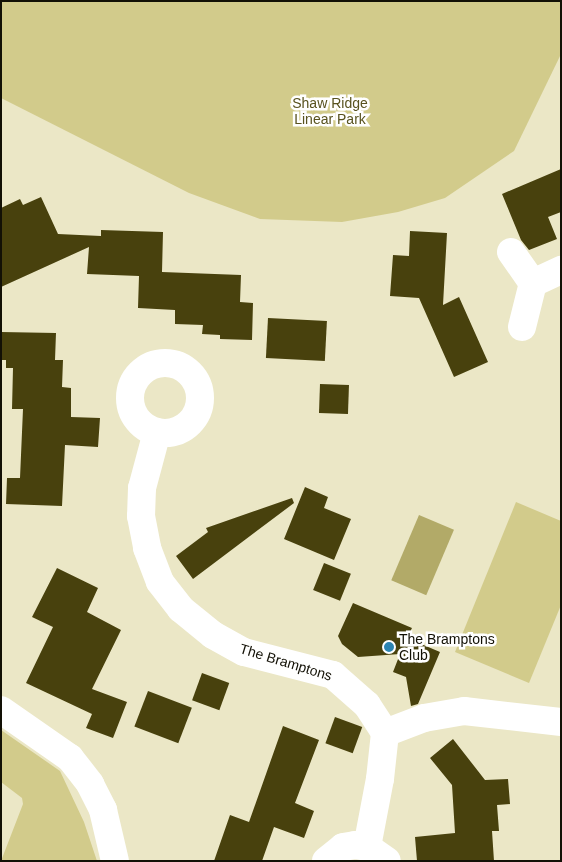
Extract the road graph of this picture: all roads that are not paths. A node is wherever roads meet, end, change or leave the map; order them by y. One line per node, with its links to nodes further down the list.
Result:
1 (511, 252): 3 (street)
2 (561, 270): 3 (street)
3 (533, 283): 4 (street)
4 (522, 326)
5 (157, 432): 8 (street, The Bramptons)
6 (1, 710): 10 (street)
7 (561, 722): 8 (street)
8 (385, 733): 9 (street)
9 (377, 854): 11 (street)
10 (115, 861)
11 (326, 861)

